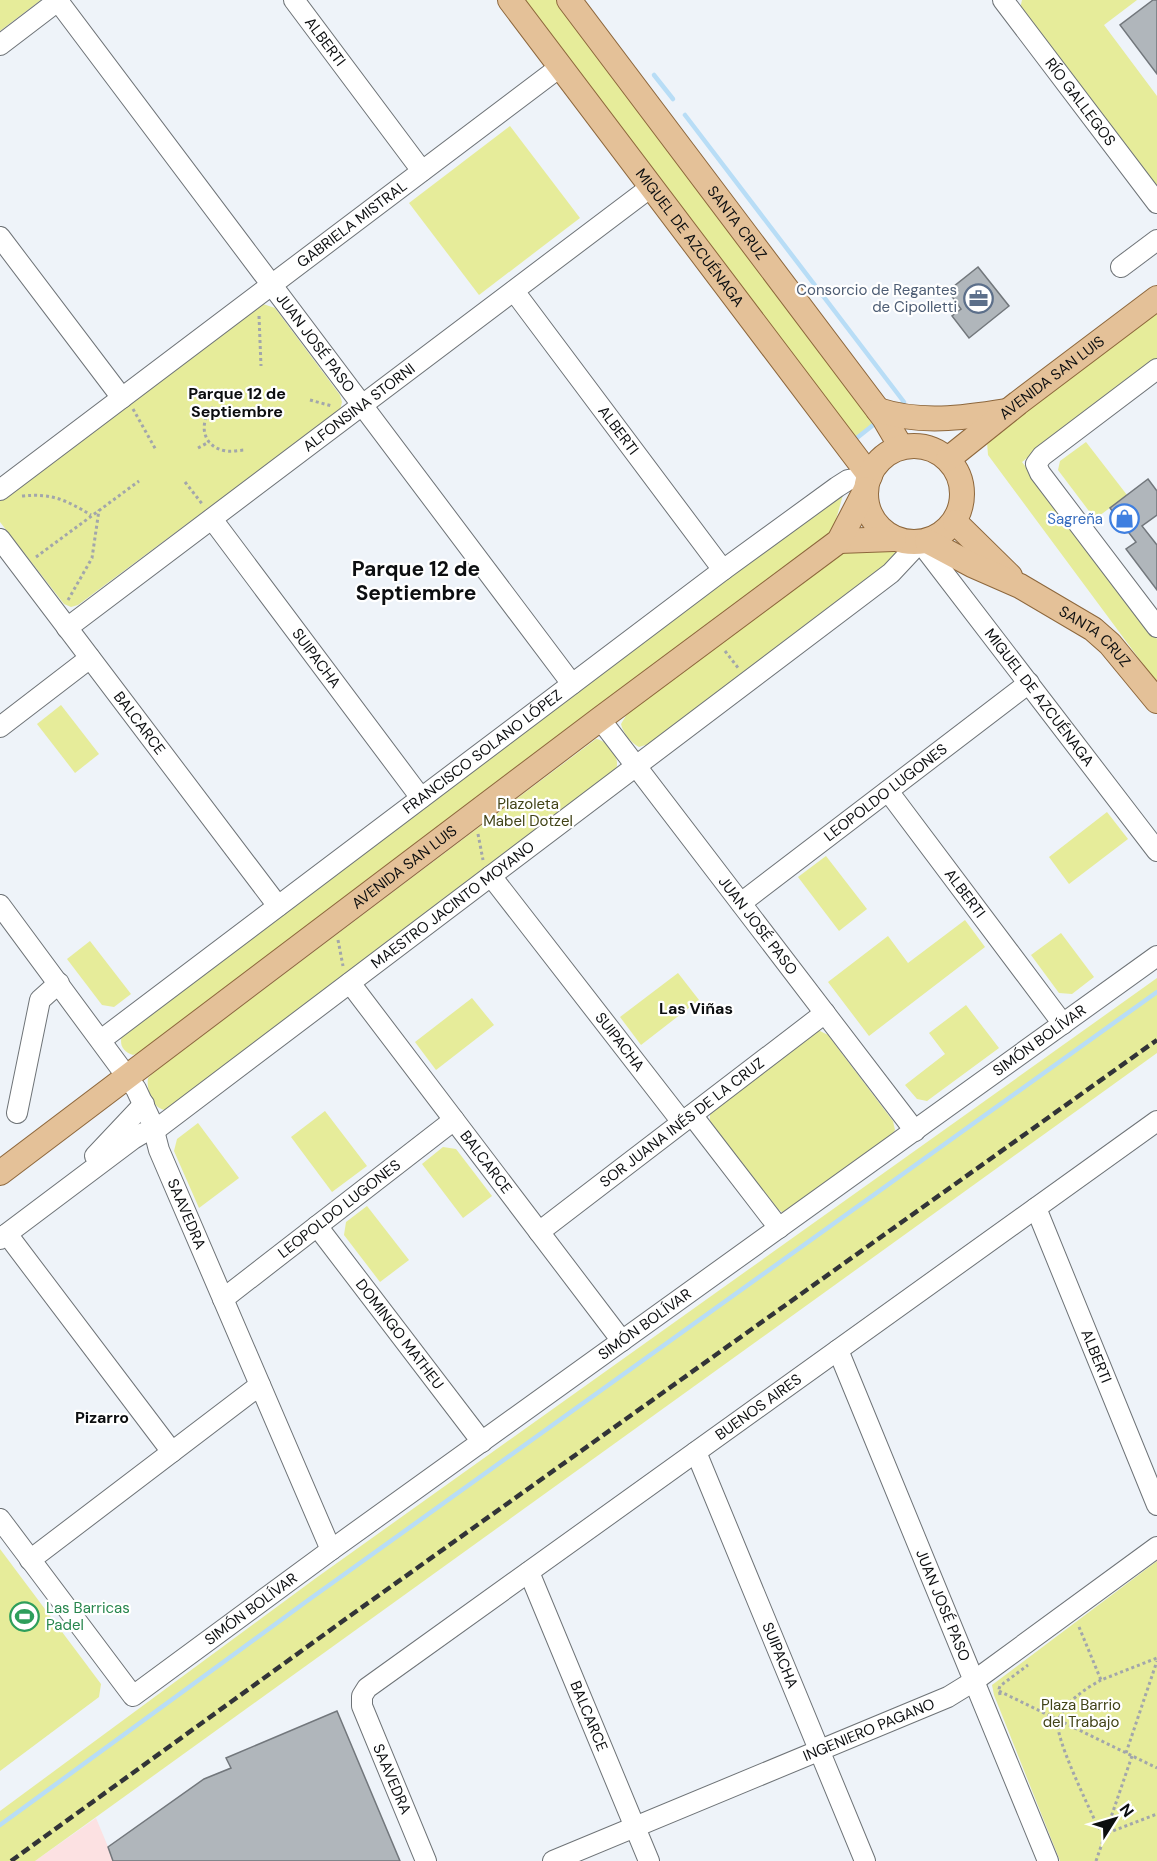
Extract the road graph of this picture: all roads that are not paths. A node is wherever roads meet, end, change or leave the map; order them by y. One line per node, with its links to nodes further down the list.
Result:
1 (58, 0): 6 (street); 14 (street, JUAN JOSÉ PASO)
2 (294, 0): 8 (street, ALBERTI)
3 (510, 0): 7 (main road, MIGUEL DE AZCUÉNAGA)
4 (569, 0): 20 (main road, SANTA CRUZ)
5 (1003, 0): 10 (street, RÍO GALLEGOS)
6 (0, 45)
7 (560, 67): 8 (street, GABRIELA MISTRAL); 9 (main road, MIGUEL DE AZCUÉNAGA)
8 (423, 171): 14 (street, GABRIELA MISTRAL)
9 (651, 187): 15 (street, ALFONSINA STORNI); 24 (main road, MIGUEL DE AZCUÉNAGA)
10 (1157, 203)
11 (0, 237): 18 (street)
12 (1157, 240): 13 (street)
13 (1121, 267)
14 (272, 285): 18 (street, GABRIELA MISTRAL); 19 (street, JUAN JOSÉ PASO)
15 (514, 291): 19 (street, ALFONSINA STORNI); 32 (street, ALBERTI)
16 (1157, 297): 21 (main road, AVENIDA SAN LUIS)
17 (1157, 369): 34 (street)
18 (127, 403): 25 (street, GABRIELA MISTRAL)
19 (363, 405): 26 (street, ALFONSINA STORNI); 38 (street, JUAN JOSÉ PASO)
20 (878, 410): 21 (main road); 22 (main road, SANTA CRUZ)
21 (1009, 411): 23 (main road, AVENIDA SAN LUIS)
22 (901, 447): 23 (main road); 24 (main road, AVENIDA SAN LUIS)
23 (948, 459): 27 (main road)
24 (868, 483): 29 (main road); 30 (main road, AVENIDA SAN LUIS); 32 (street, FRANCISCO SOLANO LÓPEZ)
25 (0, 490)
26 (208, 512): 35 (street, ALFONSINA STORNI); 44 (street, SUIPACHA)
27 (955, 522): 31 (main road); 33 (main road, SANTA CRUZ)
28 (0, 539): 35 (street, BALCARCE)
29 (894, 539): 30 (main road); 31 (main road)
30 (839, 541): 40 (main road, AVENIDA SAN LUIS)
31 (924, 542): 33 (main road, SANTA CRUZ); 37 (street, MIGUEL DE AZCUÉNAGA); 42 (street, MAESTRO JACINTO MOYANO)
32 (723, 570): 38 (street, FRANCISCO SOLANO LÓPEZ)
33 (1020, 586): 39 (main road, SANTA CRUZ)
34 (1157, 627)
35 (67, 628): 36 (street, BALCARCE)
36 (90, 658): 41 (street); 49 (street, BALCARCE)
37 (1029, 683): 43 (street, LEOPOLDO LUGONES); 45 (street, MIGUEL DE AZCUÉNAGA)
38 (572, 684): 44 (street, FRANCISCO SOLANO LÓPEZ)
39 (1157, 701)
40 (600, 719): 42 (street, JUAN JOSÉ PASO); 56 (main road, AVENIDA SAN LUIS)
41 (0, 727)
42 (636, 766): 46 (street, MAESTRO JACINTO MOYANO); 47 (street, JUAN JOSÉ PASO)
43 (888, 791): 47 (street, LEOPOLDO LUGONES); 54 (street, ALBERTI)
44 (421, 798): 49 (street, FRANCISCO SOLANO LÓPEZ)
45 (1157, 851)
46 (491, 876): 51 (street, MAESTRO JACINTO MOYANO); 59 (street, SUIPACHA)
47 (741, 903): 53 (street, JUAN JOSÉ PASO)
48 (0, 905): 52 (street, SAAVEDRA)
49 (278, 906): 55 (street, FRANCISCO SOLANO LÓPEZ)
50 (1157, 956): 54 (street, SIMÓN BOLÍVAR)
51 (347, 979): 60 (street, BALCARCE); 62 (street, MAESTRO JACINTO MOYANO)
52 (59, 983): 55 (street, SAAVEDRA); 58 (street)
53 (825, 1013): 59 (street, SOR JUANA INÉS DE LA CRUZ); 63 (street, JUAN JOSÉ PASO)
54 (1063, 1024): 63 (street, SIMÓN BOLÍVAR)
55 (101, 1040): 56 (street, SAAVEDRA)
56 (128, 1076): 57 (street, SAAVEDRA); 64 (main road, AVENIDA SAN LUIS)
57 (144, 1104): 62 (street, SAAVEDRA); 65 (street)
58 (17, 1113)
59 (687, 1118): 68 (street, SUIPACHA); 69 (street, SOR JUANA INÉS DE LA CRUZ)
60 (454, 1120): 67 (street, LEOPOLDO LUGONES); 69 (street, BALCARCE)
61 (1157, 1121): 66 (street, BUENOS AIRES)
62 (154, 1131): 65 (street); 71 (street, SAAVEDRA)
63 (915, 1131): 68 (street, SIMÓN BOLÍVAR)
64 (0, 1173)
65 (48, 1202): 70 (street)
66 (1036, 1208): 73 (street, BUENOS AIRES); 78 (street, ALBERTI)
67 (317, 1226): 71 (street, LEOPOLDO LUGONES); 75 (street, DOMINGO MATHEU)
68 (779, 1228): 72 (street, SIMÓN BOLÍVAR)
69 (539, 1232): 72 (street, BALCARCE)
70 (4, 1236): 76 (street)
71 (223, 1299): 74 (street, SAAVEDRA)
72 (622, 1341): 75 (street, SIMÓN BOLÍVAR)
73 (838, 1350): 77 (street, BUENOS AIRES); 84 (street, JUAN JOSÉ PASO)
74 (260, 1385): 76 (street); 81 (street, SAAVEDRA)
75 (482, 1442): 81 (street, SIMÓN BOLÍVAR)
76 (172, 1452): 82 (street)
77 (696, 1452): 83 (street, BUENOS AIRES); 86 (street, SUIPACHA)
78 (1157, 1505)
79 (0, 1519): 82 (street)
80 (1157, 1547): 84 (street, INGENIERO PAGANO)
81 (331, 1550): 82 (street, SIMÓN BOLÍVAR)
82 (30, 1560)
83 (529, 1572): 85 (street, BUENOS AIRES); 87 (street, BALCARCE)
84 (974, 1682): 86 (street, INGENIERO PAGANO); 92 (street, JUAN JOSÉ PASO)
85 (362, 1696): 88 (street, SAAVEDRA)
86 (819, 1750): 87 (street, INGENIERO PAGANO); 91 (street, SUIPACHA)
87 (635, 1827): 89 (street, INGENIERO PAGANO); 90 (street, BALCARCE)
88 (426, 1861)
89 (553, 1861)
90 (649, 1861)
91 (865, 1861)
92 (1048, 1861)

